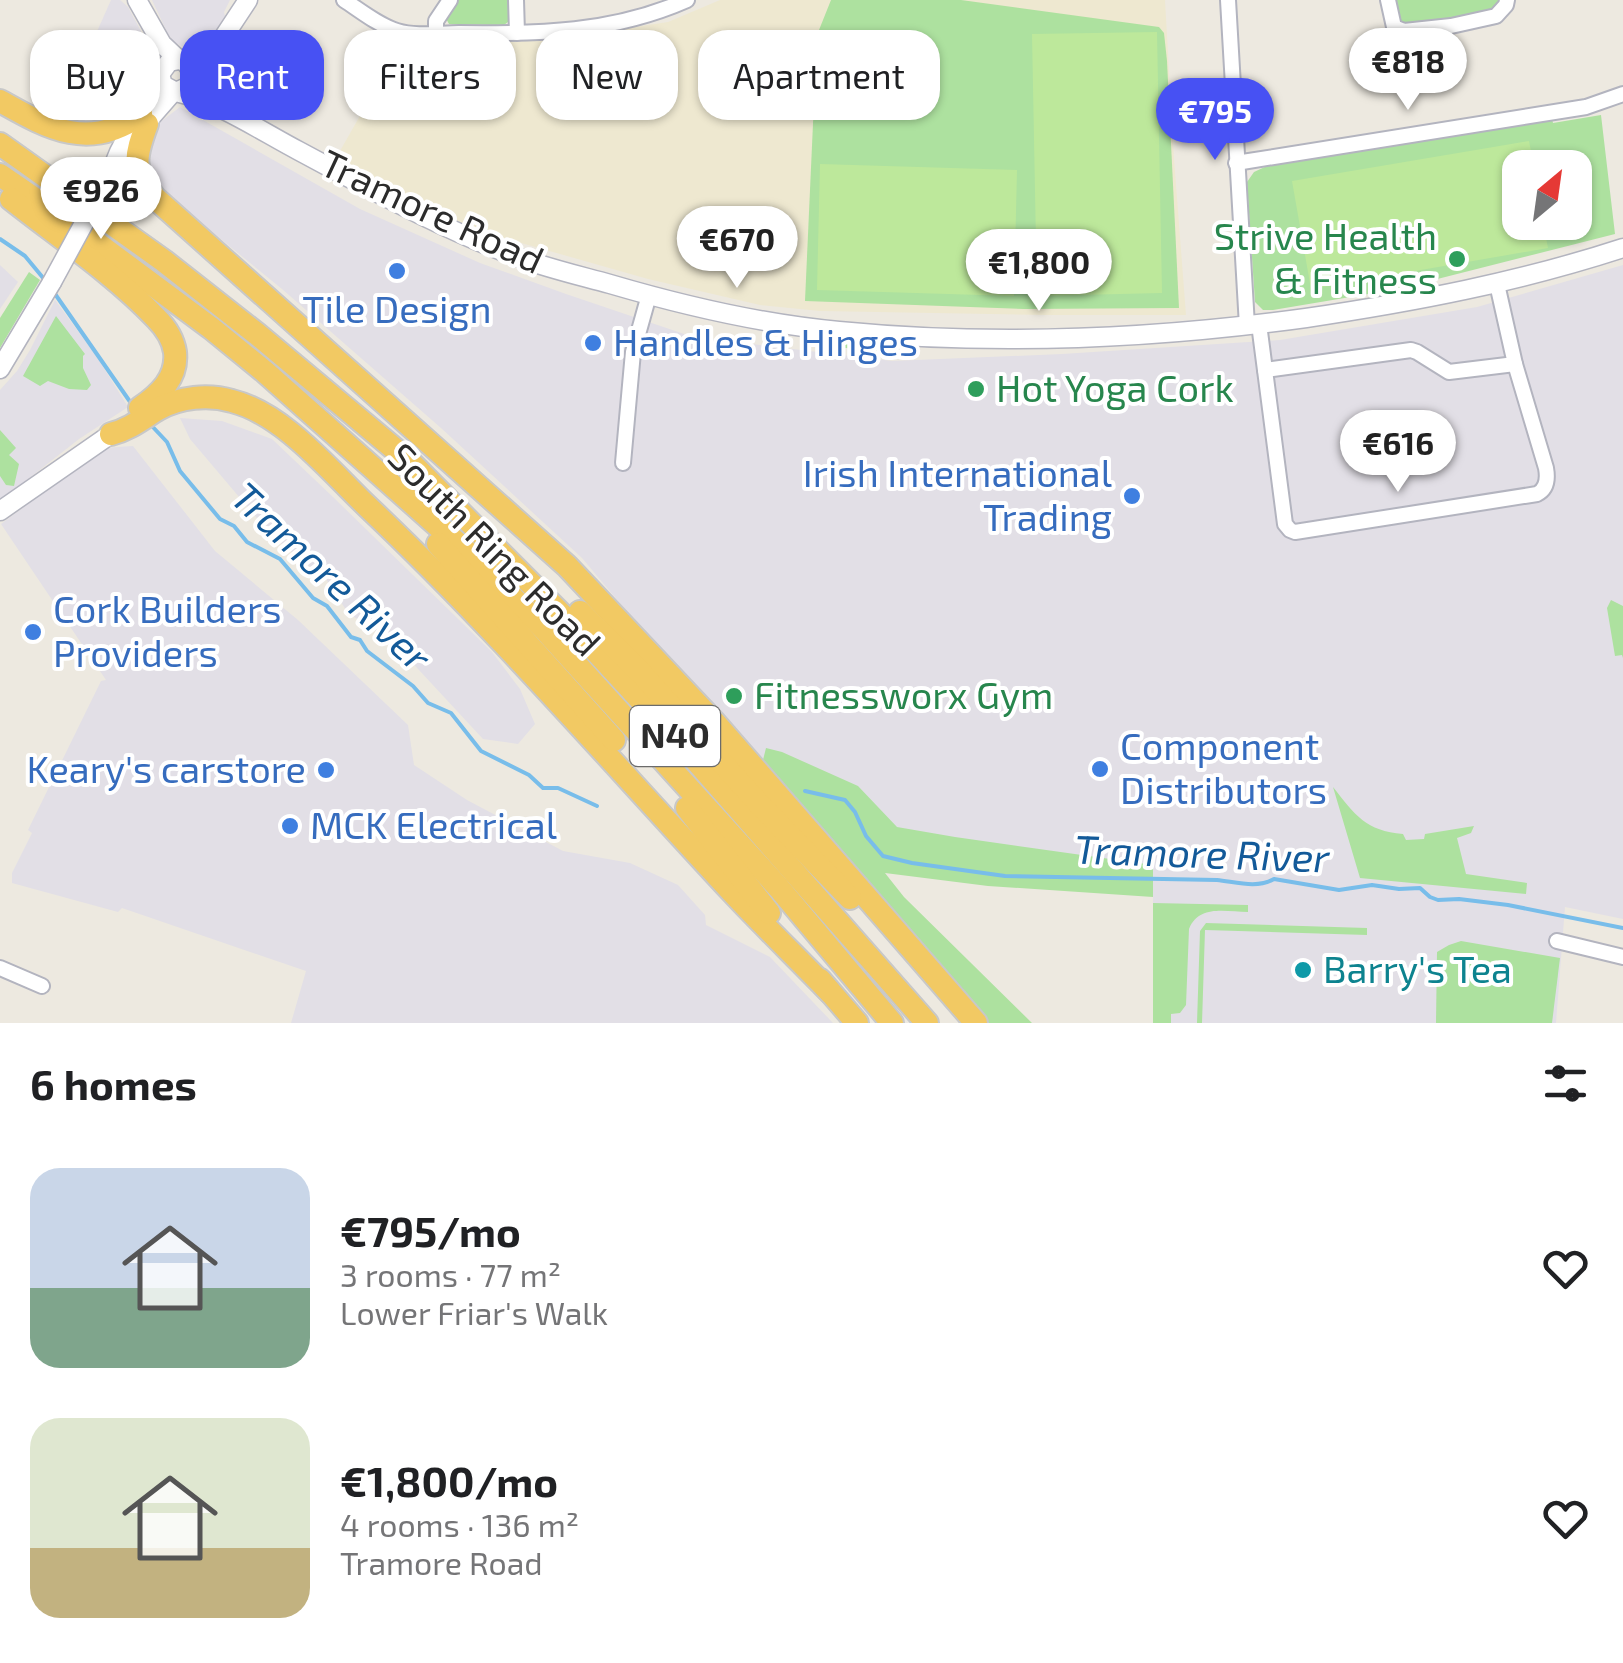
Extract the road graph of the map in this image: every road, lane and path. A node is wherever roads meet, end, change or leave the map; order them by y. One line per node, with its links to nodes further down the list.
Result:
1 (137, 0): 11 (street, Tramore Road)
2 (248, 0): 13 (street)
3 (344, 0): 14 (street)
4 (450, 0): 15 (street)
5 (516, 0): 16 (street)
6 (628, 0): 12 (street)
7 (687, 0): 12 (street)
8 (1228, 0): 33 (street)
9 (1388, 0): 10 (street)
10 (1507, 0)
11 (147, 20): 17 (street, Tramore Road); 19 (street, Tramore Road)
12 (628, 20): 16 (street)
13 (229, 30)
14 (396, 30)
15 (436, 30)
16 (517, 32)
17 (180, 62)
18 (180, 66): 19 (street)
19 (161, 72): 21 (street)
20 (180, 90): 21 (street)
21 (174, 92): 24 (street); 31 (street, Tramore Road)
22 (1623, 94): 33 (street)
23 (0, 101): 25 (highway)
24 (160, 105)
25 (30, 117)
26 (35, 120): 27 (highway)
27 (141, 120)
28 (144, 120): 41 (street, bridge)
29 (144, 120): 59 (highway)
30 (246, 120): 31 (street, Tramore Road)
31 (252, 125): 38 (street, Tramore Road)
32 (0, 144): 45 (highway, South Ring Road / N40)
33 (1236, 163): 39 (street)
34 (0, 175): 43 (highway, South Ring Road / N40)
35 (0, 191): 44 (highway)
36 (1623, 248): 37 (street, Tramore Road)
37 (1497, 284): 39 (street, Tramore Road); 40 (street)
38 (648, 296): 39 (street, Tramore Road); 46 (street)
39 (1253, 325): 42 (street)
40 (1515, 364): 42 (street); 42 (street)
41 (0, 369)
42 (1266, 370)
43 (265, 372): 47 (highway, South Ring Road / N40); 52 (highway)
44 (111, 434): 48 (street); 54 (highway)
45 (409, 460): 57 (highway, South Ring Road / N40); 58 (highway)
46 (624, 464)
47 (380, 474): 52 (highway); 56 (highway, South Ring Road / N40)
48 (0, 511)
49 (1558, 941): 50 (street)
50 (1623, 958)
51 (0, 968): 53 (street)
52 (812, 971): 54 (highway)
53 (42, 986)
54 (830, 992): 55 (highway)
55 (857, 1023)
56 (892, 1023)
57 (927, 1023)
58 (962, 1023)
59 (976, 1023)

